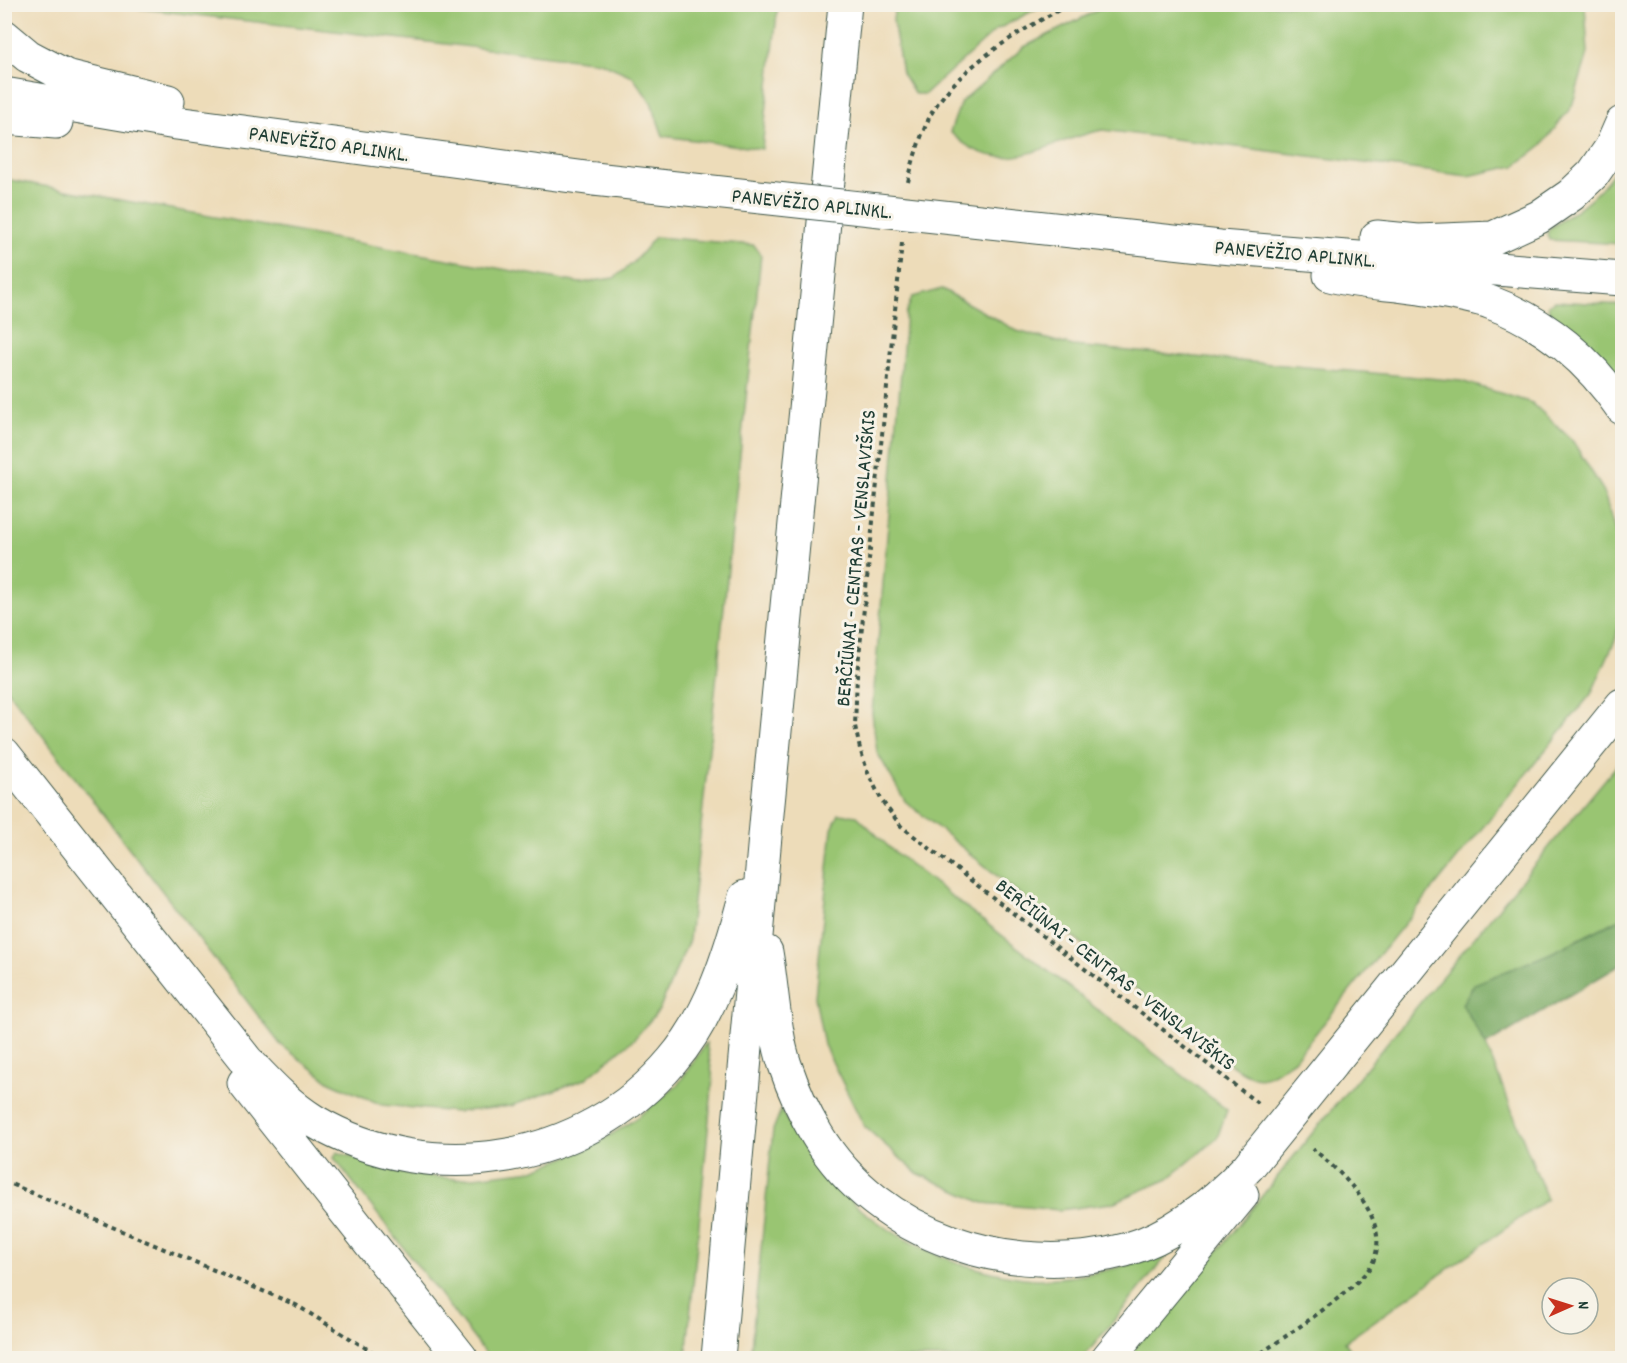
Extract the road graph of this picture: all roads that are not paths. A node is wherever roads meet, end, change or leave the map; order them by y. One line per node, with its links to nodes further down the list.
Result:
1 (845, 4): 15 (highway)
2 (4, 36): 7 (highway)
3 (4, 94): 5 (highway, PANEVĖŽIO APLINKL.)
4 (4, 118): 5 (highway)
5 (176, 123): 7 (highway, PANEVĖŽIO APLINKL.)
6 (1623, 123): 8 (highway)
7 (347, 146): 8 (highway, PANEVĖŽIO APLINKL., bridge)
8 (1220, 247): 9 (highway, PANEVĖŽIO APLINKL.); 10 (highway)
9 (1623, 279)
10 (1623, 408)
11 (1623, 705): 16 (highway)
12 (1623, 731): 19 (highway)
13 (4, 753): 15 (highway)
14 (4, 781): 17 (highway)
15 (767, 814): 16 (highway)
16 (759, 903): 18 (highway)
17 (460, 1359)
18 (718, 1359)
19 (1108, 1359)

